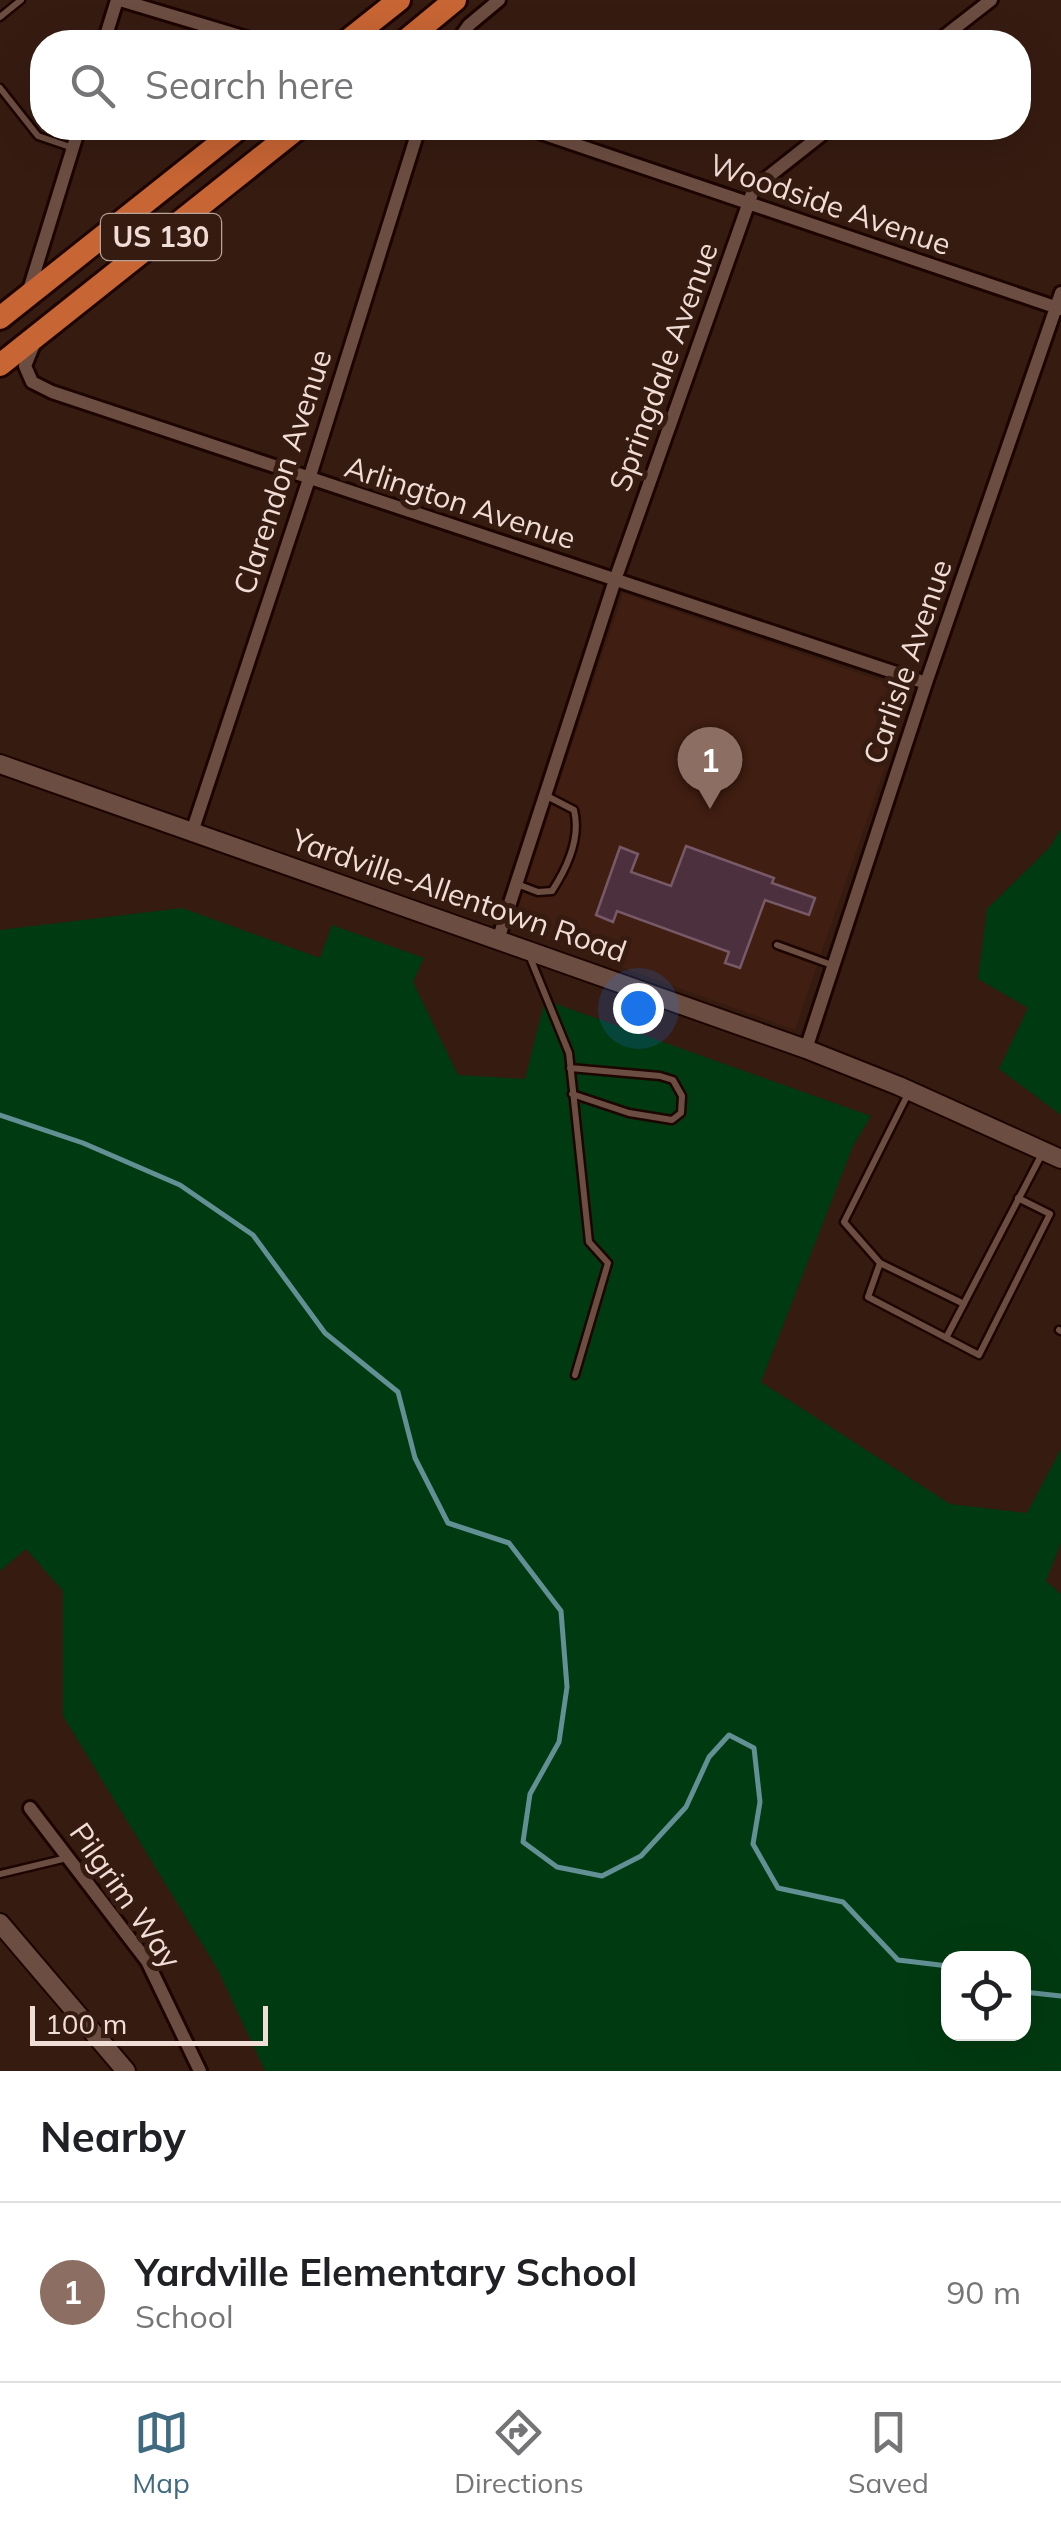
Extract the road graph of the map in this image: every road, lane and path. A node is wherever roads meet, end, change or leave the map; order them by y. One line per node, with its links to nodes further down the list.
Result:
1 (22, 0): 7 (lane)
2 (118, 0): 8 (street); 9 (street)
3 (399, 0): 10 (highway)
4 (455, 0): 11 (highway)
5 (499, 0): 12 (street)
6 (991, 0): 13 (street)
7 (0, 17)
8 (108, 30)
9 (219, 30)
10 (361, 30)
11 (422, 30)
12 (465, 30)
13 (952, 30)
14 (0, 88): 15 (lane)
15 (30, 126)
16 (50, 140): 23 (lane)
17 (75, 140): 23 (street)
18 (224, 140): 25 (highway, US 130)
19 (283, 140): 28 (highway, US 130)
20 (415, 140): 30 (street, Clarendon Avenue)
21 (561, 140): 24 (street, Woodside Avenue)
22 (815, 140): 24 (street, Springdale Avenue)
23 (73, 148): 25 (street)
24 (748, 205): 26 (street, Woodside Avenue); 31 (street, Springdale Avenue)
25 (26, 297): 27 (highway, US 130)
26 (1059, 303): 32 (street, Carlisle Avenue)
27 (0, 318)
28 (40, 333): 29 (highway, US 130); 30 (street, Arlington Avenue)
29 (0, 365)
30 (309, 479): 31 (street, Arlington Avenue); 35 (street, Clarendon Avenue)
31 (615, 580): 32 (street, Arlington Avenue); 34 (street, Springdale Avenue)
32 (926, 683): 40 (street, Carlisle Avenue)
33 (0, 764): 35 (main road, Yardville-Allentown Road)
34 (545, 794): 36 (street, Springdale Avenue); 36 (lane)
35 (192, 832): 37 (main road, Yardville-Allentown Road)
36 (516, 884): 37 (street, Springdale Avenue)
37 (498, 940): 39 (main road, Yardville-Allentown Road)
38 (777, 945): 40 (lane)
39 (526, 949): 41 (main road, Yardville-Allentown Road); 42 (lane)
40 (833, 965): 41 (street, Carlisle Avenue)
41 (806, 1049): 43 (main road, Yardville-Allentown Road)
42 (570, 1068): 44 (lane); 44 (lane)
43 (910, 1091): 45 (main road, Yardville-Allentown Road); 48 (lane)
44 (572, 1094): 51 (lane)
45 (1043, 1151): 46 (main road, Yardville-Allentown Road); 47 (lane)
46 (1061, 1160)
47 (1018, 1198): 49 (lane); 50 (lane)
48 (880, 1263): 49 (lane); 50 (lane)
49 (964, 1304): 50 (lane)
50 (946, 1338)
51 (575, 1376)
52 (30, 1808): 53 (street, Pilgrim Way)
53 (68, 1858): 54 (lane); 57 (street, Pilgrim Way)
54 (0, 1874)
55 (0, 1924): 56 (main road)
56 (126, 2071)
57 (200, 2071)

